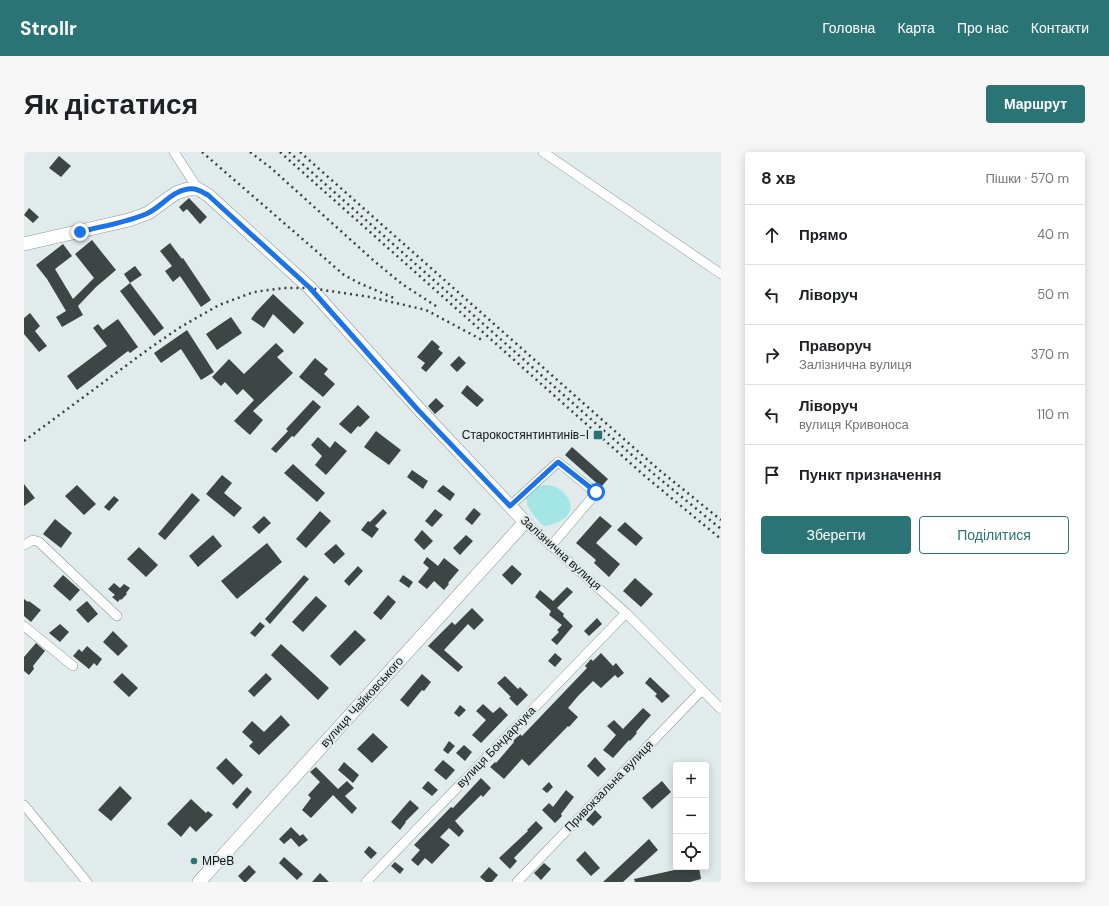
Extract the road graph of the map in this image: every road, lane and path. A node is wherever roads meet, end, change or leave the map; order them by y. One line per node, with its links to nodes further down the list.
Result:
1 (174, 152): 3 (street, Залізнична вулиця)
2 (543, 152): 5 (street)
3 (198, 189): 4 (street); 6 (street, Залізнична вулиця)
4 (24, 244)
5 (721, 274)
6 (510, 506): 7 (street, Залізнична вулиця); 9 (street)
7 (524, 522): 9 (street, Залізнична вулиця); 18 (street, вулиця Чайковського)
8 (24, 545): 11 (street)
9 (552, 546): 10 (street, Залізнична вулиця)
10 (626, 613): 14 (street, Залізнична вулиця); 19 (street, вулиця Бондарчука)
11 (117, 616)
12 (24, 626): 13 (street)
13 (73, 666)
14 (702, 690): 15 (street, Залізнична вулиця); 20 (street, Привокзальна вулиця)
15 (721, 709)
16 (24, 805): 17 (street)
17 (87, 882)
18 (199, 882)
19 (366, 882)
20 (517, 882)

